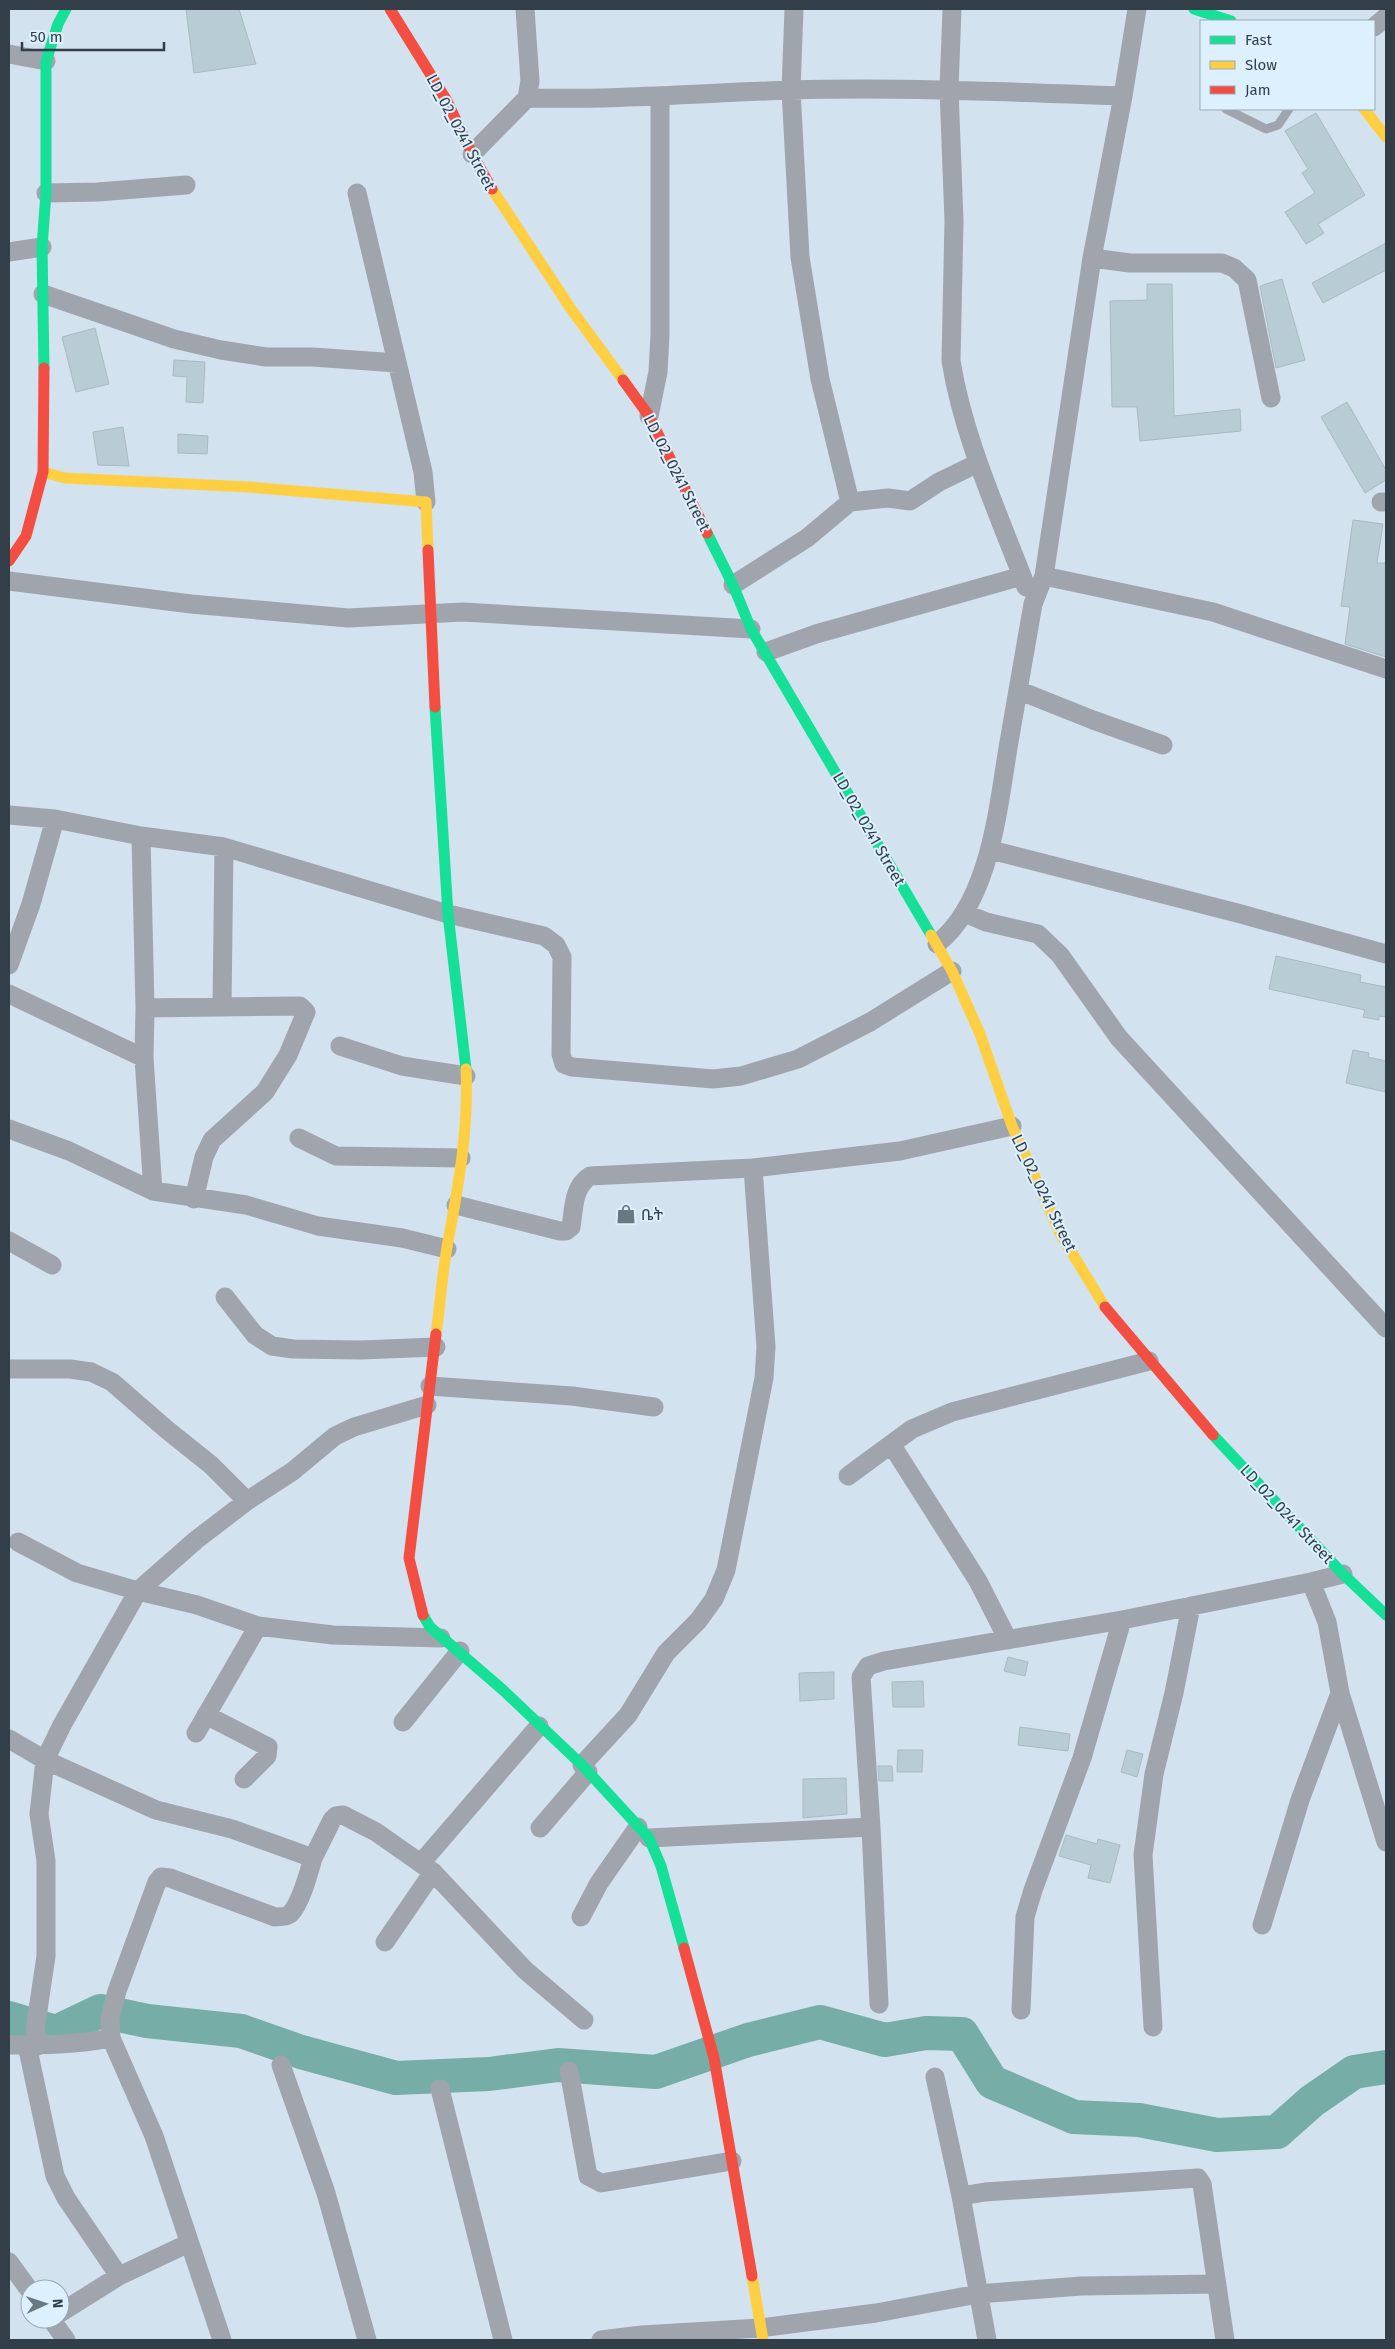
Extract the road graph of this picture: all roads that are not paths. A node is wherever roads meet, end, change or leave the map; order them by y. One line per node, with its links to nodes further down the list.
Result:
1 (66, 9): 12 (street)
2 (390, 9): 22 (street, LD_02_0241 Street)
3 (525, 9): 17 (street)
4 (794, 9): 14 (street)
5 (952, 9): 13 (street)
6 (1137, 9): 15 (street)
7 (1194, 9): 9 (street)
8 (1386, 17): 10 (street)
9 (1228, 20)
10 (1375, 26)
11 (9, 54): 12 (street)
12 (46, 61): 24 (street)
13 (949, 89): 14 (street); 15 (street); 33 (street)
14 (791, 90): 16 (street); 36 (street)
15 (1123, 96): 28 (street)
16 (660, 97): 17 (street); 32 (street)
17 (527, 98): 22 (street)
18 (1228, 110): 19 (lane)
19 (1288, 110)
20 (1365, 110): 21 (street)
21 (1386, 137)
22 (472, 154): 32 (street, LD_02_0241 Street)
23 (186, 185): 24 (street)
24 (46, 193): 26 (street)
25 (357, 193): 30 (street)
26 (42, 247): 27 (street); 29 (street)
27 (9, 252)
28 (1092, 258): 31 (street); 39 (street)
29 (43, 294): 30 (street); 34 (street)
30 (397, 363): 35 (street)
31 (1271, 398)
32 (649, 416): 41 (street, LD_02_0241 Street)
33 (978, 463): 36 (street); 38 (street)
34 (43, 472): 35 (street); 37 (street)
35 (426, 502): 43 (street)
36 (850, 502): 41 (street)
37 (9, 562)
38 (1022, 576): 42 (street); 45 (street)
39 (1044, 576): 42 (street); 46 (street)
40 (9, 581): 43 (street)
41 (733, 585): 44 (street, LD_02_0241 Street)
42 (1033, 604): 47 (street)
43 (430, 614): 44 (street); 55 (street)
44 (751, 629): 45 (street, LD_02_0241 Street)
45 (766, 652): 56 (street, LD_02_0241 Street)
46 (1386, 669)
47 (1018, 690): 48 (street); 53 (street)
48 (1163, 745)
49 (9, 815): 50 (street)
50 (55, 819): 51 (street); 58 (street)
51 (141, 836): 52 (street); 62 (street)
52 (224, 847): 55 (street); 61 (street)
53 (991, 850): 54 (street); 57 (street)
54 (965, 912): 56 (street); 78 (street)
55 (448, 914): 59 (street); 65 (street)
56 (937, 944): 59 (street, LD_02_0241 Street)
57 (1386, 954)
58 (9, 964)
59 (952, 971): 66 (street, LD_02_0241 Street)
60 (9, 994): 64 (street)
61 (222, 1006): 62 (street); 72 (street)
62 (145, 1008): 64 (street)
63 (340, 1046): 65 (street)
64 (144, 1058): 71 (street)
65 (466, 1076): 69 (street)
66 (1012, 1126): 70 (street); 80 (street, LD_02_0241 Street)
67 (9, 1129): 71 (street)
68 (299, 1138): 69 (street)
69 (461, 1158): 73 (street)
70 (753, 1168): 73 (street); 106 (street)
71 (153, 1191): 72 (street)
72 (194, 1198): 75 (street)
73 (456, 1205): 75 (street)
74 (9, 1241): 76 (street)
75 (447, 1249): 79 (street)
76 (52, 1265)
77 (226, 1297): 79 (street)
78 (1386, 1328)
79 (436, 1347): 82 (street)
80 (1149, 1361): 85 (street); 89 (street, LD_02_0241 Street)
81 (9, 1369): 87 (street)
82 (430, 1386): 83 (street); 84 (street)
83 (427, 1405): 87 (street); 96 (street)
84 (654, 1407)
85 (891, 1444): 86 (street); 97 (street)
86 (848, 1476)
87 (247, 1501): 91 (street)
88 (12, 1543): 91 (street)
89 (1343, 1574): 90 (street); 93 (street, LD_02_0241 Street)
90 (1311, 1582): 92 (street); 99 (street)
91 (138, 1591): 95 (street); 105 (street)
92 (1191, 1606): 94 (street); 120 (street)
93 (1386, 1615)
94 (1122, 1620): 97 (street); 118 (street)
95 (258, 1626): 96 (street); 100 (street)
96 (441, 1638): 98 (street)
97 (1008, 1640): 108 (street)
98 (460, 1651): 101 (street); 102 (street)
99 (1340, 1693): 111 (street); 115 (street)
100 (206, 1715): 103 (street); 107 (street)
101 (403, 1722)
102 (540, 1726): 106 (street); 113 (street)
103 (196, 1733)
104 (9, 1739): 105 (street)
105 (45, 1760): 112 (street); 121 (street)
106 (585, 1768): 109 (street); 110 (street)
107 (244, 1779)
108 (871, 1827): 110 (street); 117 (street)
109 (540, 1828)
110 (644, 1833): 114 (street); 127 (street)
111 (1386, 1842)
112 (313, 1858): 113 (street); 122 (street)
113 (427, 1868): 116 (street); 119 (street)
114 (581, 1918)
115 (1262, 1925)
116 (385, 1942)
117 (879, 2004)
118 (1021, 2010)
119 (584, 2020)
120 (1153, 2027)
121 (29, 2036): 122 (street); 131 (street)
122 (111, 2038): 129 (street)
123 (281, 2065): 140 (street)
124 (569, 2071): 127 (street)
125 (935, 2077): 128 (street)
126 (440, 2089): 141 (street)
127 (732, 2161): 137 (street)
128 (961, 2196): 133 (street); 134 (street)
129 (189, 2243): 131 (street); 139 (street)
130 (9, 2262): 132 (street)
131 (119, 2276): 135 (street)
132 (21, 2279)
133 (1217, 2284): 134 (street); 144 (street)
134 (978, 2294): 137 (street); 143 (street)
135 (70, 2307)
136 (58, 2329): 138 (street)
137 (762, 2334): 142 (street)
138 (66, 2340)
139 (222, 2340)
140 (367, 2340)
141 (503, 2340)
142 (601, 2340)
143 (987, 2340)
144 (1225, 2340)

